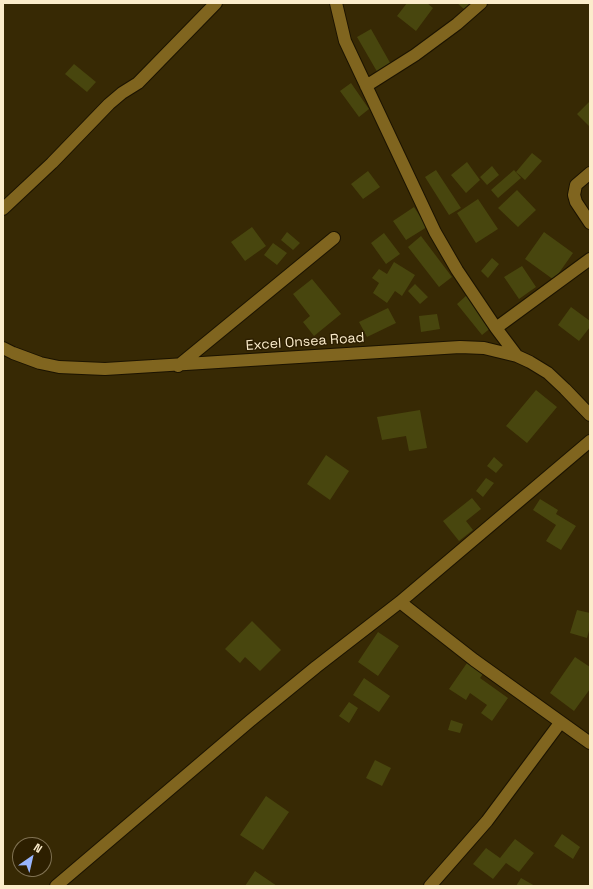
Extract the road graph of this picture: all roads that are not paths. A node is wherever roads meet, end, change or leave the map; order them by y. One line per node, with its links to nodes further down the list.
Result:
1 (216, 3): 6 (street)
2 (336, 3): 4 (street)
3 (481, 3): 4 (street)
4 (366, 86): 10 (street)
5 (590, 173): 7 (street)
6 (3, 209)
7 (590, 223)
8 (334, 238): 13 (street)
9 (590, 259): 10 (street)
10 (496, 328): 12 (street)
11 (3, 348): 13 (street, Excel Onsea Road)
12 (517, 356): 13 (street, Excel Onsea Road); 14 (street, Excel Onsea Road)
13 (178, 366)
14 (590, 415)
15 (590, 442): 16 (street)
16 (400, 602): 17 (street); 19 (street)
17 (560, 723): 18 (street); 20 (street)
18 (590, 743)
19 (56, 886)
20 (430, 886)

